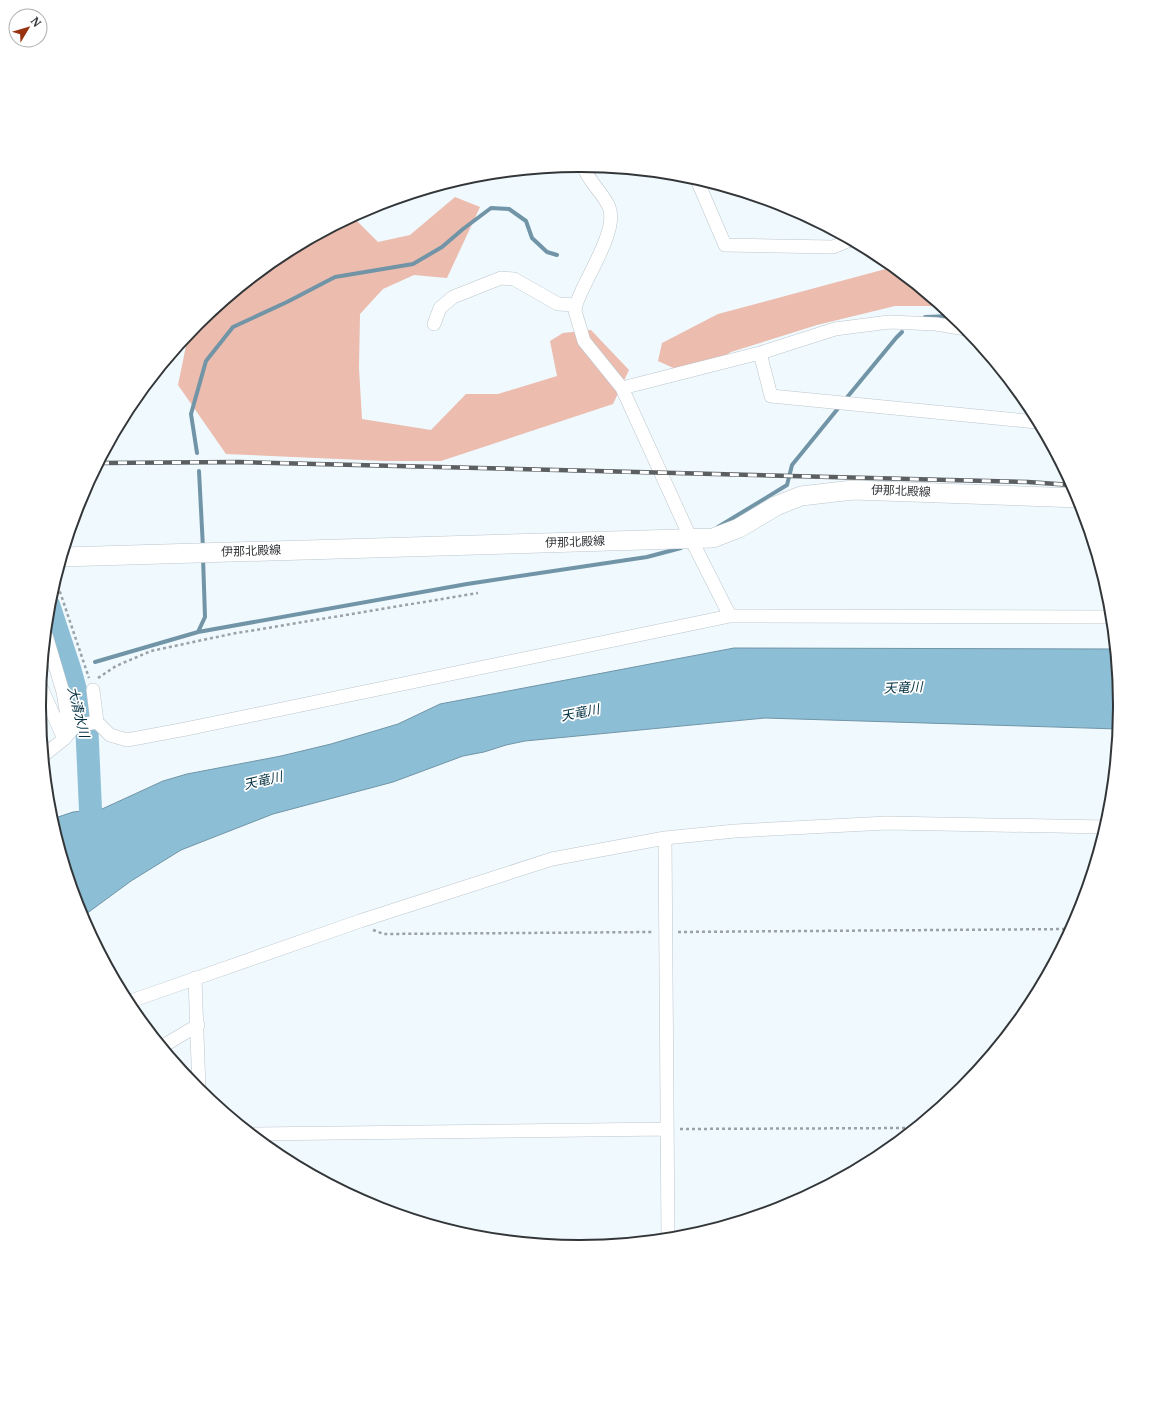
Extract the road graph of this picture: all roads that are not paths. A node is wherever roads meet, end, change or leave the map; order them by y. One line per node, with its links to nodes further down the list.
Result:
1 (586, 172): 4 (street)
2 (700, 187): 3 (street)
3 (843, 243)
4 (576, 305): 5 (street); 8 (street)
5 (434, 324)
6 (955, 327): 7 (street)
7 (760, 353): 8 (street); 9 (street)
8 (622, 388): 11 (street)
9 (1030, 421)
10 (1070, 498): 11 (main road, 伊那北殿線)
11 (691, 539): 12 (main road, 伊那北殿線); 13 (street)
12 (67, 558)
13 (730, 616): 14 (street); 18 (street)
14 (1105, 617)
15 (50, 647): 19 (street)
16 (93, 690): 18 (street)
17 (46, 699): 19 (street)
18 (97, 722): 19 (street)
19 (64, 739): 20 (street)
20 (48, 751)
21 (1099, 826): 22 (street)
22 (665, 838): 23 (street); 28 (street)
23 (195, 978): 24 (street); 25 (street)
24 (134, 1000)
25 (198, 1025): 26 (street); 27 (street)
26 (167, 1044)
27 (199, 1080)
28 (667, 1129): 29 (street); 30 (street)
29 (262, 1134)
30 (668, 1232)

